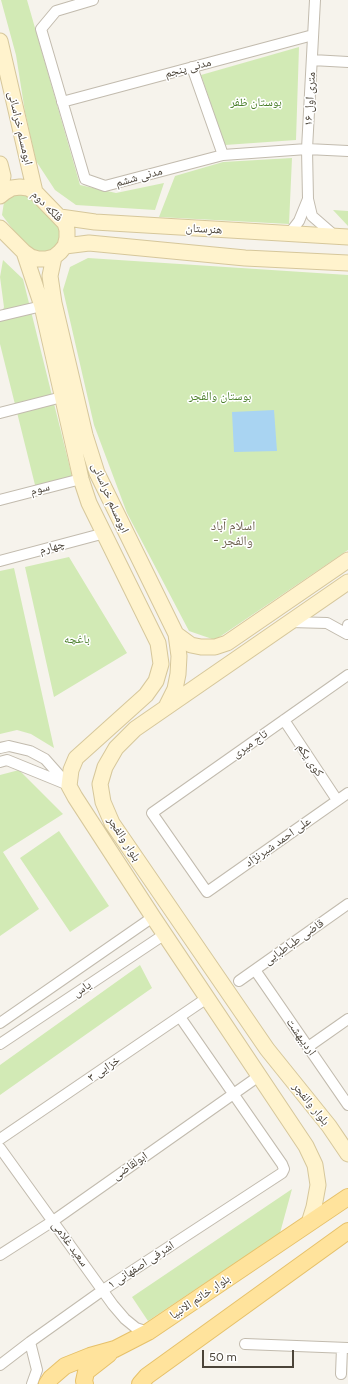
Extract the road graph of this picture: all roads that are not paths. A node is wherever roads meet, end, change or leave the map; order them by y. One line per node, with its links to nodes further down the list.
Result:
1 (93, 0): 8 (street, مدنی ششم)
2 (315, 0): 3 (street, ۱۶ متری اول)
3 (313, 35): 5 (street, ۱۶ متری اول); 7 (street, مدنی پنجم)
4 (0, 42): 14 (main road, ابومسلم خراسانی)
5 (312, 60): 6 (street); 9 (street, ۱۶ متری اول)
6 (348, 62)
7 (192, 67): 8 (street, مدنی پنجم); 11 (street)
8 (62, 102): 11 (street, مدنی ششم)
9 (307, 149): 10 (street, مدنی ششم); 11 (street, مدنی ششم); 16 (street, ۱۶ متری اول)
10 (348, 151)
11 (223, 155)
12 (0, 164): 13 (main road)
13 (0, 191)
14 (35, 192): 15 (main road, فلکه دوم); 17 (main road, فلکه دوم)
15 (0, 196)
16 (308, 199): 19 (street, ۱۶ متری اول); 20 (street, ۱۶ متری اول)
17 (60, 217): 19 (main road, هنرستان); 21 (main road, فلکه دوم)
18 (2, 232): 22 (main road)
19 (289, 234): 20 (main road, هنرستان)
20 (341, 237)
21 (65, 246): 23 (main road); 24 (main road, هنرستان)
22 (24, 252): 23 (main road); 25 (main road, ابومسلم خراسانی)
23 (54, 257): 37 (main road, ابومسلم خراسانی)
24 (348, 263)
25 (42, 306): 26 (street); 27 (main road, ابومسلم خراسانی)
26 (0, 316)
27 (62, 397): 28 (street); 29 (main road, ابومسلم خراسانی)
28 (0, 413)
29 (81, 479): 30 (street, سوم); 31 (main road, ابومسلم خراسانی)
30 (0, 500)
31 (105, 533): 33 (street, چهارم); 43 (main road, ابومسلم خراسانی)
32 (348, 560): 37 (main road)
33 (0, 561)
34 (348, 582): 35 (main road, بلوار والفجر)
35 (290, 622): 36 (street); 39 (main road, بلوار والفجر)
36 (348, 632)
37 (176, 634): 39 (main road, ابومسلم خراسانی)
38 (348, 675): 40 (street, تاج میری)
39 (167, 706): 48 (main road, بلوار والفجر)
40 (284, 720): 45 (street, کوی یکم); 46 (street, تاج میری)
41 (0, 748): 43 (street)
42 (0, 762): 43 (street)
43 (69, 786): 49 (main road, بلوار والفجر)
44 (348, 793): 45 (street, علی احمد شیرنژاد)
45 (337, 800): 46 (street, علی احمد شیرنژاد)
46 (207, 892)
47 (348, 904): 52 (street, قاضی طباطبایی)
48 (169, 905): 49 (main road); 50 (main road, بلوار والفجر)
49 (153, 917): 51 (main road, بلوار والفجر); 57 (street, یاس)
50 (181, 923): 51 (main road); 63 (main road, بلوار والفجر)
51 (164, 934): 54 (main road, بلوار والفجر); 58 (street, یاس)
52 (255, 970): 53 (street, قاضی طباطبایی); 59 (street, اردیبهشت)
53 (239, 980)
54 (207, 998): 55 (street, خزایی ۳); 60 (main road, بلوار والفجر)
55 (180, 1017): 61 (street); 64 (street, خزایی ۳)
56 (348, 1019): 59 (street)
57 (0, 1023)
58 (0, 1044)
59 (308, 1047): 62 (street, اردیبهشت)
60 (258, 1076): 61 (street, ابولقاضی); 70 (main road, بلوار والفجر)
61 (233, 1094): 69 (street, ابولقاضی); 73 (street, اشرفی اصفهانی ۱)
62 (348, 1105)
63 (329, 1126): 65 (main road); 67 (main road, بلوار والفجر)
64 (0, 1139)
65 (348, 1140)
66 (0, 1148): 69 (street, سعید غلامی)
67 (348, 1154)
68 (348, 1197): 70 (main road, بلوار خاتم الانبیا)
69 (53, 1221): 72 (street, ابولقاضی); 73 (street, سعید غلامی)
70 (309, 1223): 74 (main road, بلوار خاتم الانبیا)
71 (348, 1232): 81 (main road)
72 (0, 1256)
73 (103, 1290): 74 (street, سعید غلامی); 75 (street, اشرفی اصفهانی ۱)
74 (148, 1332): 78 (main road, بلوار خاتم الانبیا)
75 (30, 1342): 79 (street, اشرفی اصفهانی ۱); 82 (street)
76 (244, 1344): 77 (street)
77 (345, 1348): 80 (street)
78 (115, 1349): 83 (main road, بلوار خاتم الانبیا); 84 (main road)
79 (0, 1365)
80 (341, 1374)
81 (144, 1380): 85 (main road)
82 (32, 1384)
83 (47, 1384)
84 (85, 1384)
85 (130, 1384)

